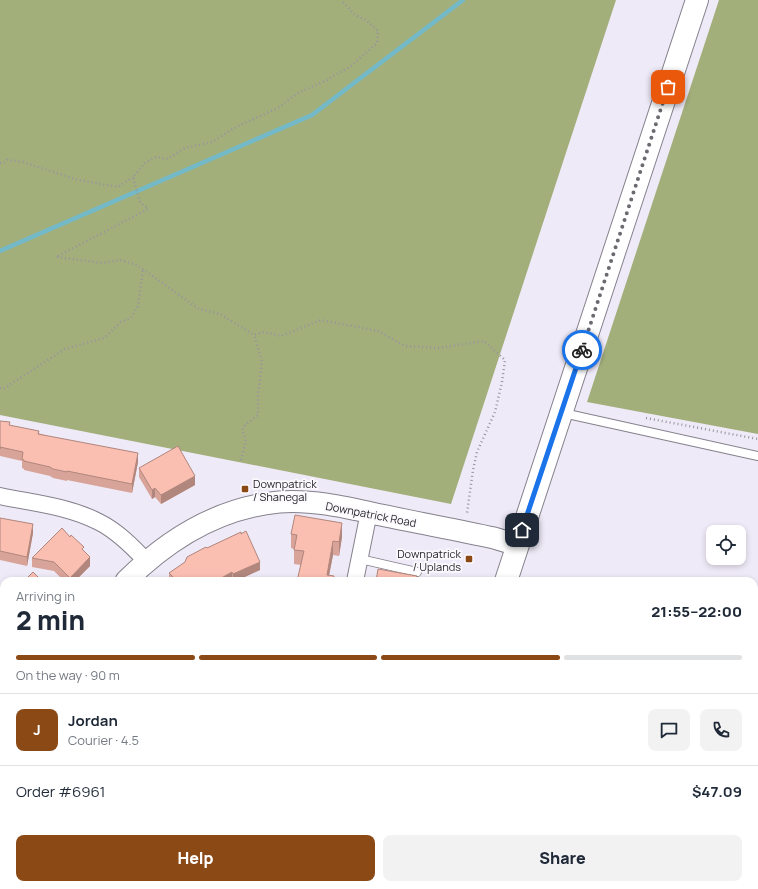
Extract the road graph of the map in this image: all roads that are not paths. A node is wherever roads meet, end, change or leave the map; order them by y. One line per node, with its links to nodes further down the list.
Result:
1 (697, 0): 2 (main road)
2 (562, 412): 3 (lane); 6 (main road)
3 (758, 456)
4 (0, 496): 8 (street)
5 (369, 512): 6 (street, Downpatrick Road); 7 (street); 8 (street, Downpatrick Road)
6 (517, 545): 12 (main road)
7 (360, 560): 9 (lane); 11 (street)
8 (146, 561): 10 (street, Downpatrick Road)
9 (417, 572)
10 (130, 577)
11 (356, 577)
12 (507, 577)

